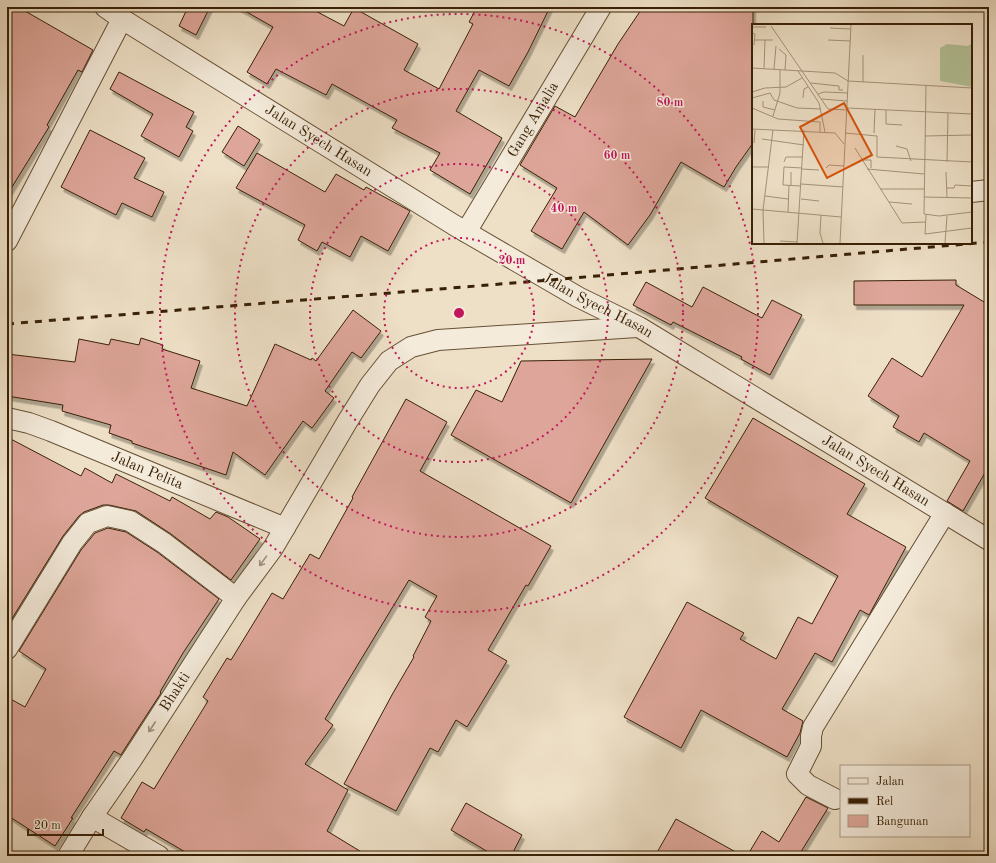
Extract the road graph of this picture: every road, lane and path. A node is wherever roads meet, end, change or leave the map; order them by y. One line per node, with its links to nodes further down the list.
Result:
1 (105, 7): 3 (street, Jalan Syech Hasan)
2 (601, 7): 6 (street, Gang Amalia)
3 (122, 19): 6 (street, Jalan Syech Hasan); 7 (street)
4 (989, 190): 5 (street)
5 (972, 192)
6 (466, 232): 8 (street, Jalan Syech Hasan)
7 (7, 241)
8 (639, 327): 10 (street, Jalan Syech Hasan); 11 (street, Bhakti)
9 (7, 418): 11 (street, Jalan Pelita)
10 (945, 514): 12 (street, Jalan Syech Hasan); 15 (street)
11 (284, 528): 13 (street, Bhakti, one-way to 13)
12 (989, 540)
13 (236, 598): 14 (street); 16 (street, Bhakti, one-way to 16)
14 (7, 649)
15 (835, 799)
16 (92, 817): 17 (street, Bhakti); 18 (street)
17 (68, 856)
18 (159, 856)

